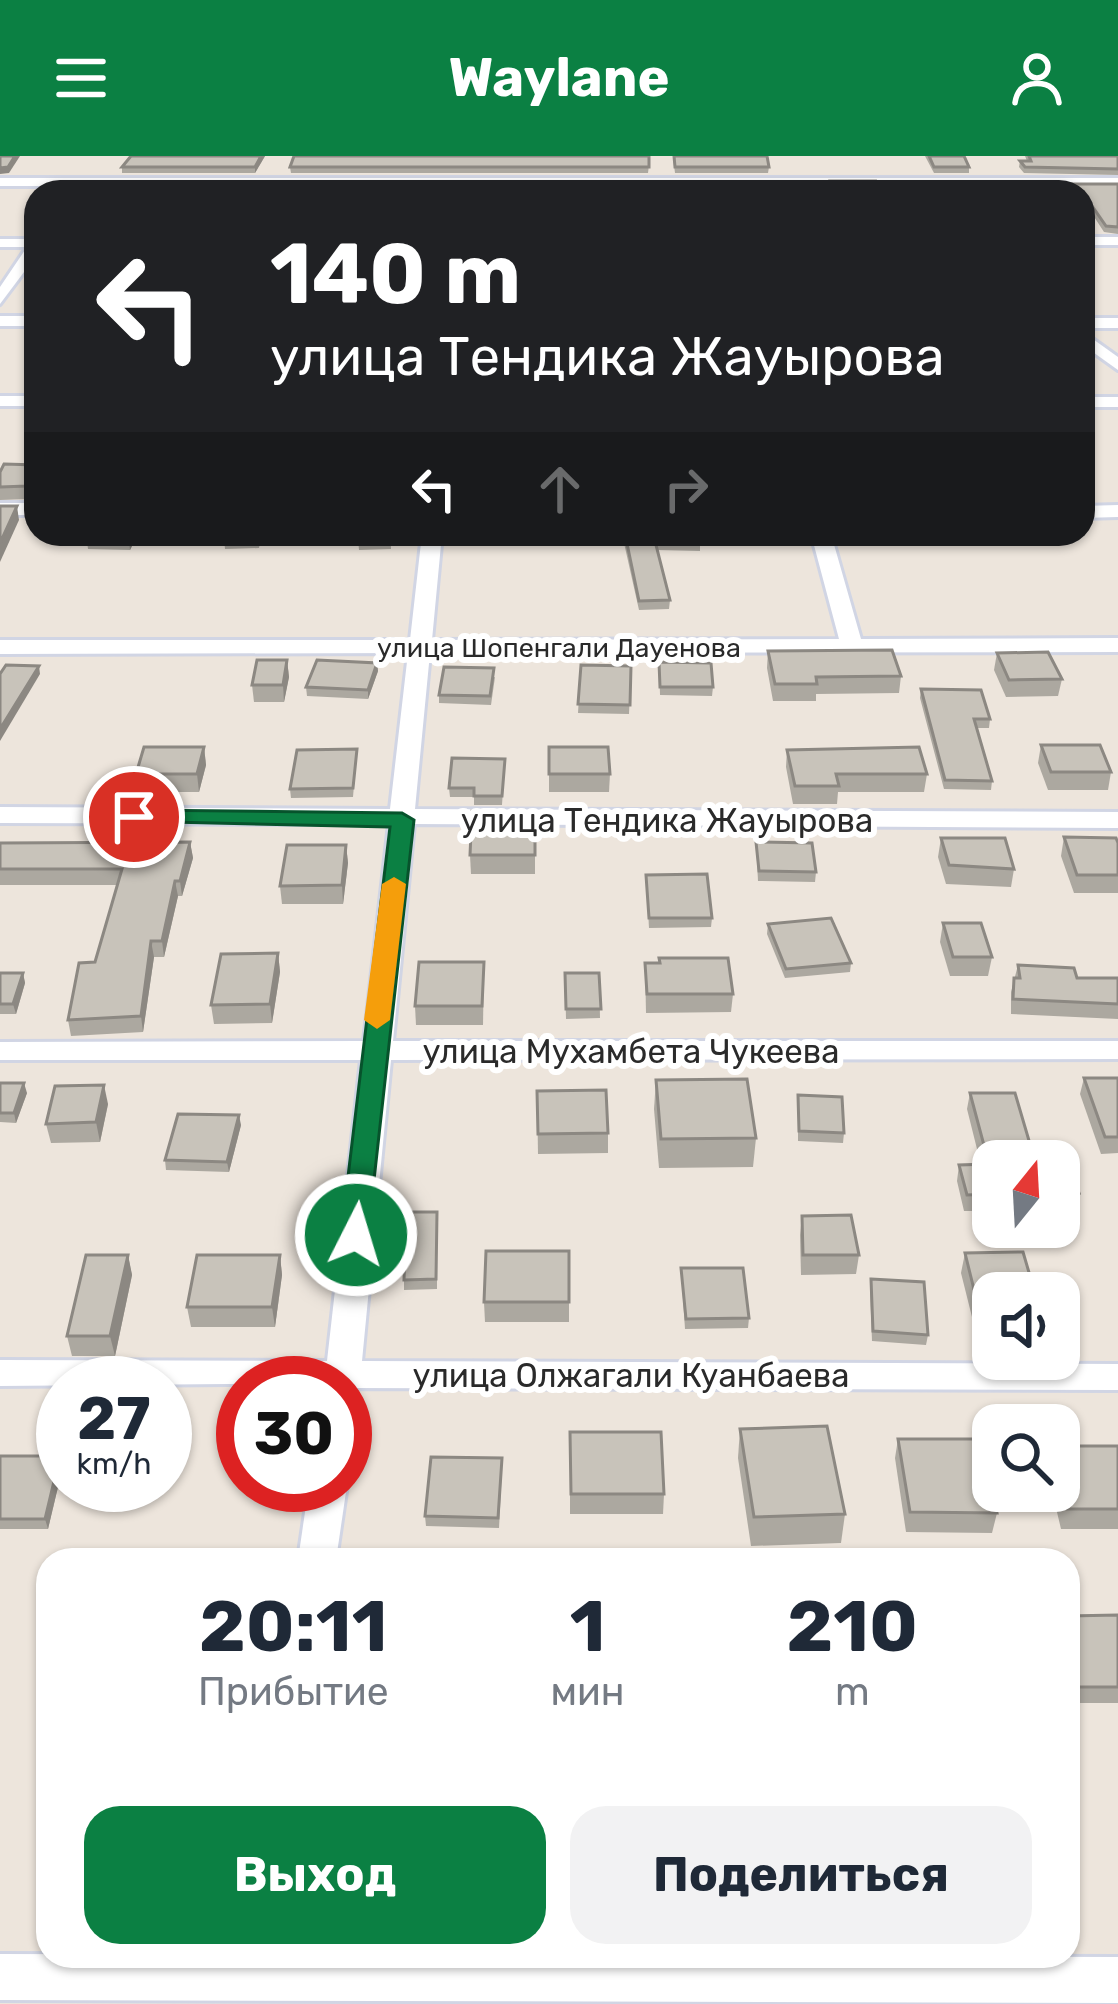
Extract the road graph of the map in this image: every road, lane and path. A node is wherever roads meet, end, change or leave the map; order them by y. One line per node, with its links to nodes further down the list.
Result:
1 (881, 168): 2 (street)
2 (896, 180)
3 (24, 262): 4 (street)
4 (0, 298)
5 (432, 546): 10 (street)
6 (824, 546): 9 (street)
7 (1118, 645): 9 (street, улица Шопенгали Дауенова)
8 (0, 646): 10 (street, улица Шопенгали Дауенова)
9 (852, 647): 10 (street, улица Шопенгали Дауенова)
10 (420, 650): 12 (street)
11 (0, 815): 12 (street, улица Тендика Жауырова)
12 (402, 820): 13 (street, улица Тендика Жауырова); 16 (street)
13 (1118, 820)
14 (1118, 1050): 16 (street, улица Мухамбета Чукеева)
15 (0, 1051): 16 (street, улица Мухамбета Чукеева)
16 (374, 1052): 17 (street)
17 (344, 1356)
18 (0, 1373): 19 (street, улица Олжагали Куанбаева)
19 (216, 1376)
20 (1118, 1377): 21 (street, улица Олжагали Куанбаева)
21 (372, 1378)
22 (324, 1512): 23 (street)
23 (319, 1548)
24 (0, 1977): 25 (street)
25 (260, 1979): 26 (street)
26 (1118, 1980)

